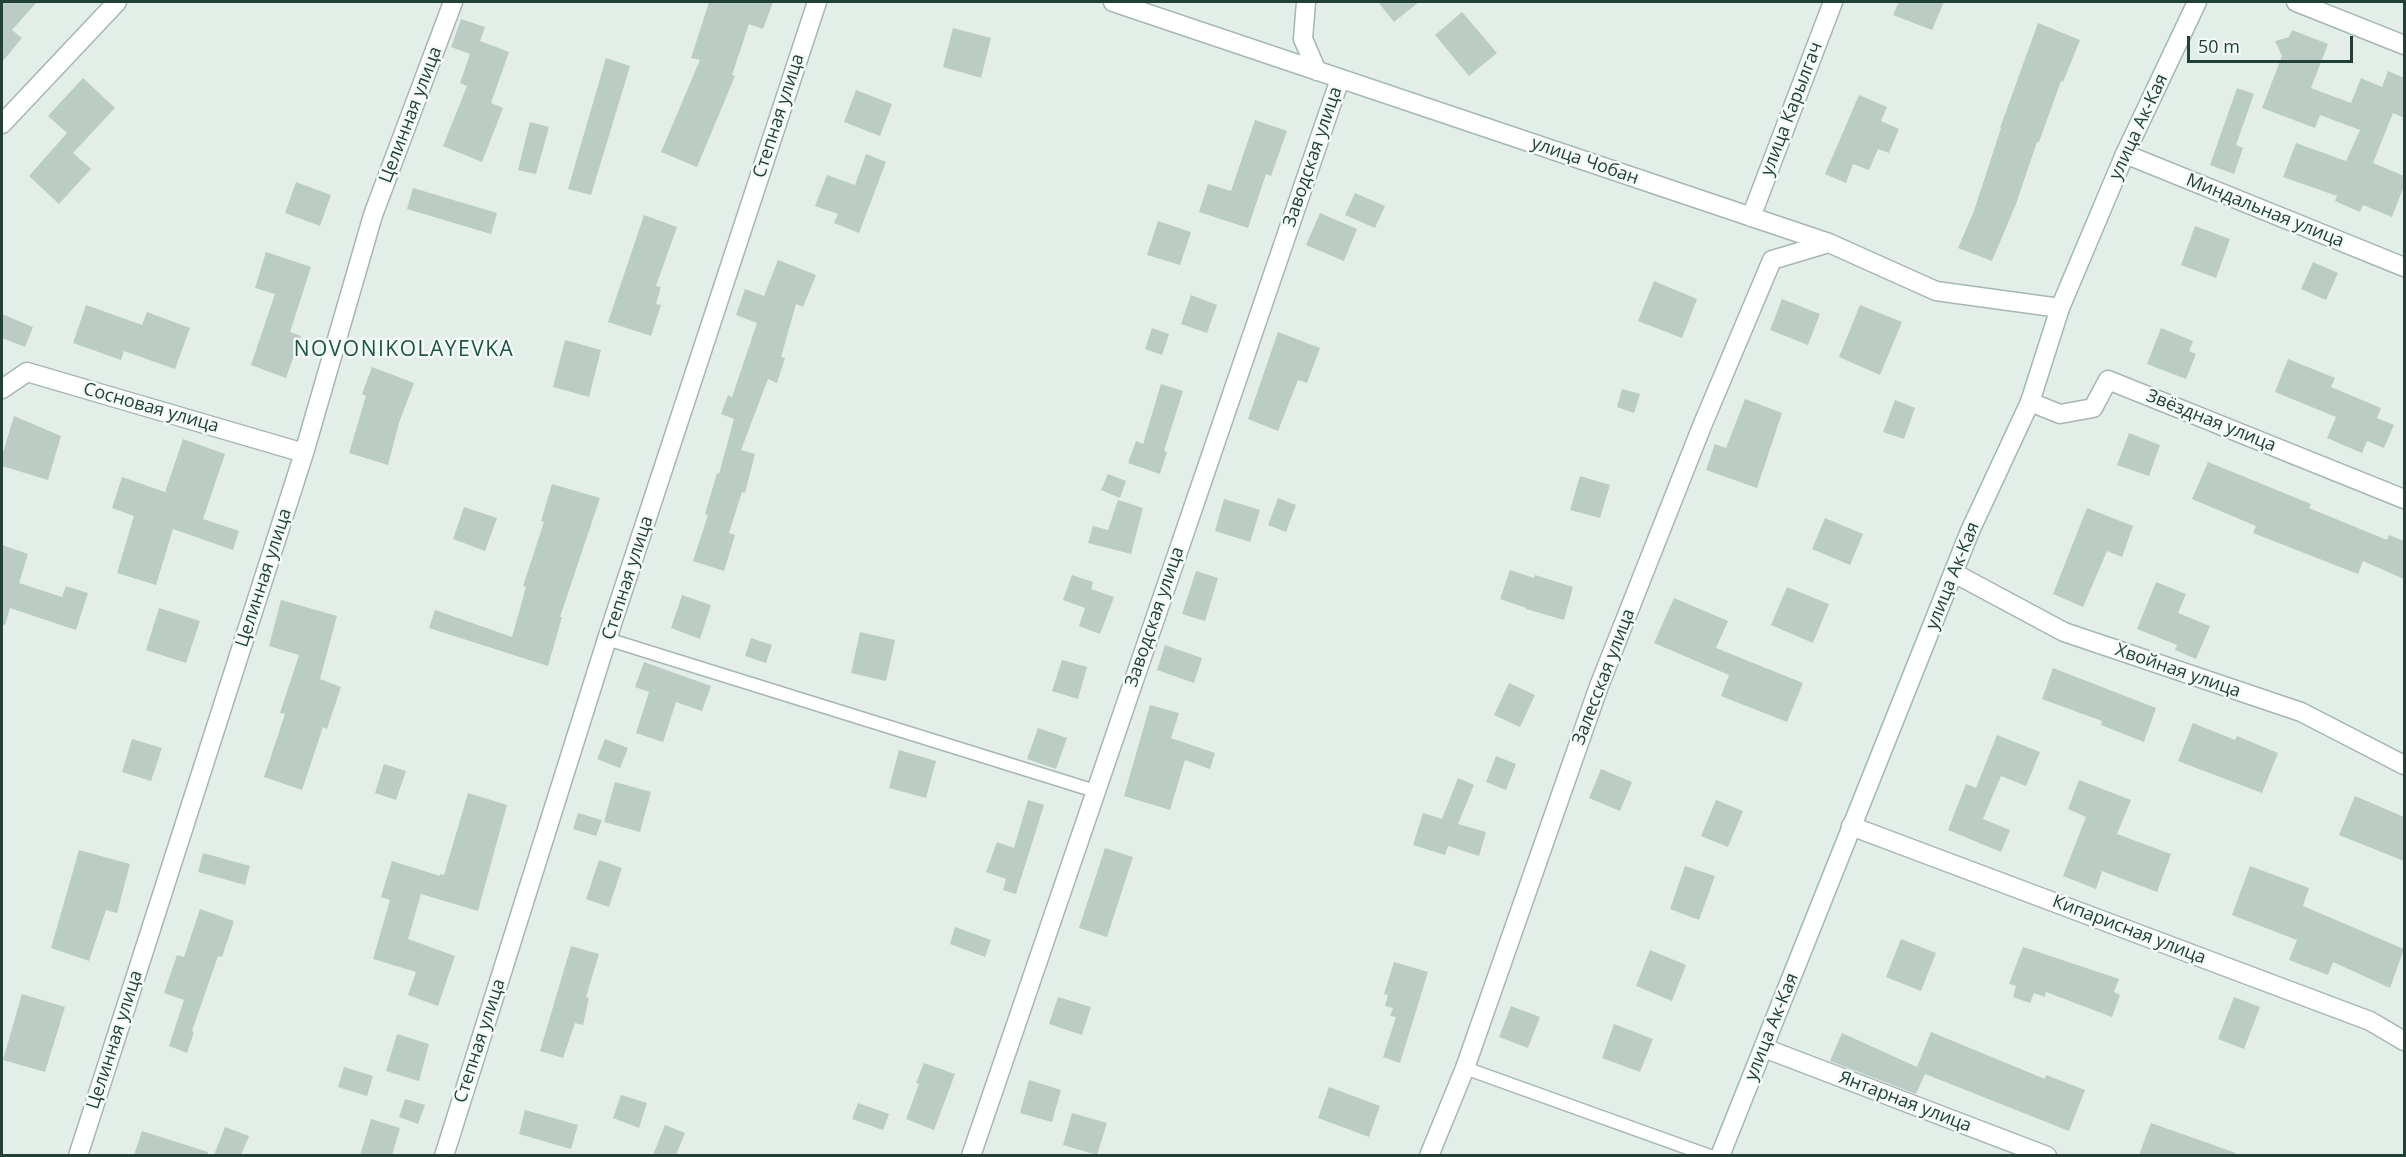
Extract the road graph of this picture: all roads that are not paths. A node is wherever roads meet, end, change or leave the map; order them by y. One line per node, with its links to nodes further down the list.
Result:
1 (117, 2): 12 (street)
2 (453, 2): 20 (street, Целинная улица)
3 (817, 2): 23 (street, Степная улица)
4 (1113, 2): 10 (street, улица Чобан)
5 (1306, 2): 10 (street)
6 (1833, 2): 14 (street, улица Карылгач)
7 (2197, 2): 13 (street, улица Ак-Кая)
8 (2296, 2): 9 (street)
9 (2404, 45)
10 (1317, 71): 11 (street, улица Чобан)
11 (1340, 79): 14 (street, улица Чобан); 25 (street, Заводская улица)
12 (2, 124)
13 (2126, 154): 16 (street, Миндальная улица); 17 (street, улица Ак-Кая)
14 (1751, 217): 15 (street, улица Чобан)
15 (1829, 243): 17 (street, улица Чобан); 29 (street, Залесская улица)
16 (2404, 267)
17 (2060, 308): 19 (street, улица Ак-Кая)
18 (2, 389): 20 (street, Сосновая улица)
19 (2030, 402): 21 (street, Звёздная улица); 22 (street, улица Ак-Кая)
20 (304, 453): 30 (street, Целинная улица)
21 (2404, 499)
22 (1954, 573): 24 (street, Хвойная улица); 26 (street, улица Ак-Кая)
23 (607, 639): 25 (lane); 31 (street, Степная улица)
24 (2404, 765)
25 (1095, 791): 32 (street, Заводская улица)
26 (1851, 825): 27 (street, Кипарисная улица); 28 (street, улица Ак-Кая)
27 (2404, 1041)
28 (1764, 1048): 35 (street, улица Ак-Кая); 36 (street, Янтарная улица)
29 (1466, 1068): 33 (street, Залесская улица); 34 (lane)
30 (78, 1155)
31 (444, 1155)
32 (971, 1155)
33 (1429, 1155)
34 (1710, 1155)
35 (1720, 1155)
36 (2047, 1155)

